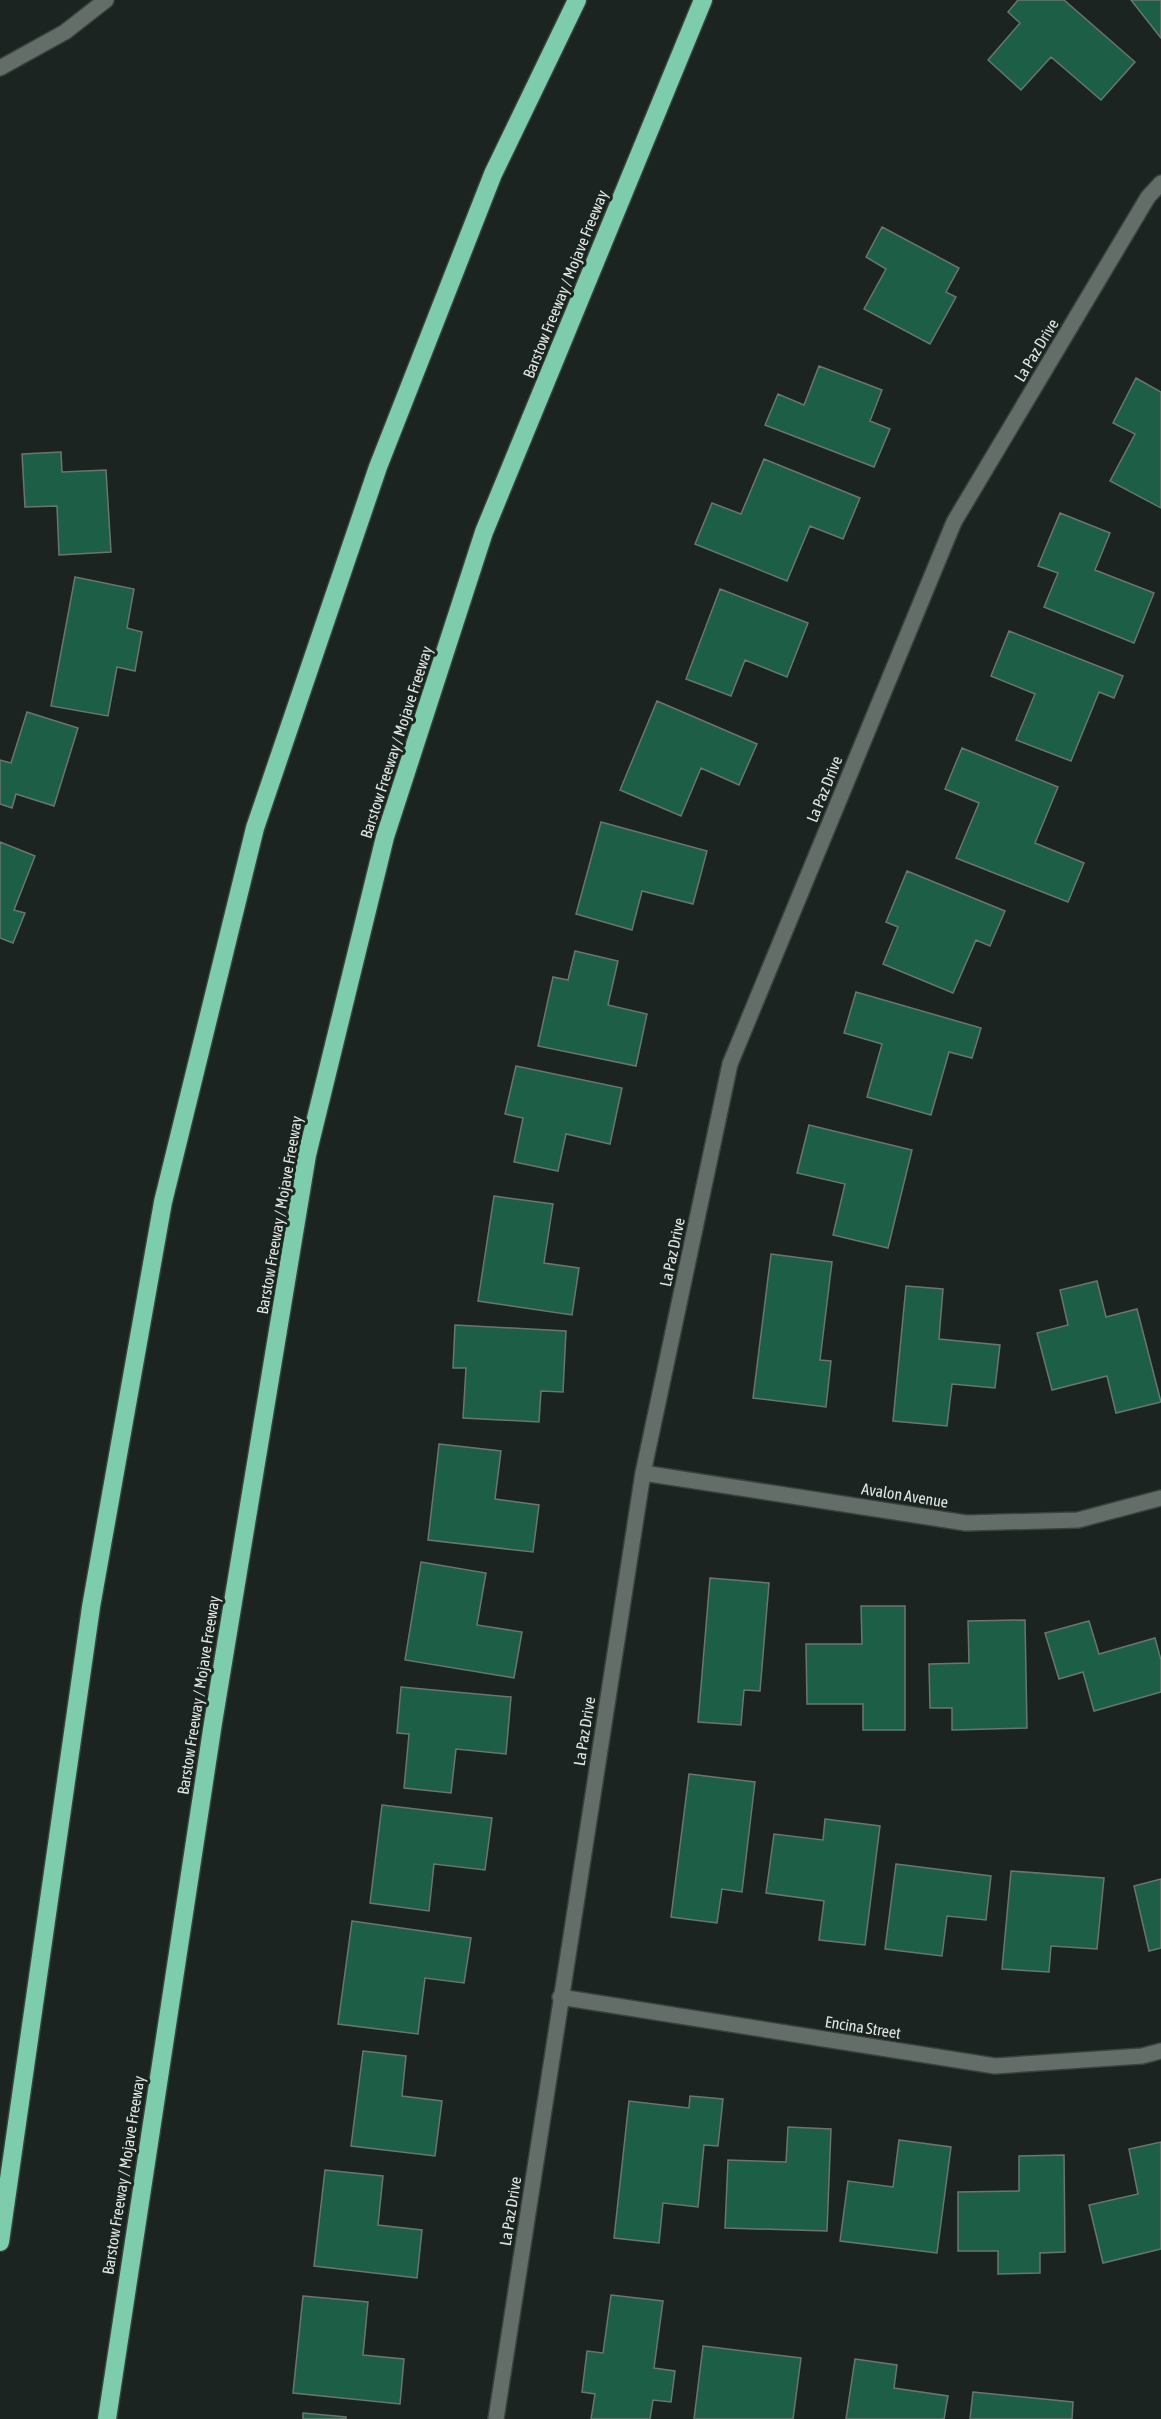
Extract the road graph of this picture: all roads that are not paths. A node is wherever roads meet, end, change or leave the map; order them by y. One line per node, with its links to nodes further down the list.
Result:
1 (105, 0): 4 (street)
2 (577, 0): 10 (highway)
3 (703, 0): 11 (highway, Barstow Freeway / Mojave Freeway)
4 (0, 68)
5 (1161, 183): 6 (street, La Paz Drive)
6 (643, 1473): 7 (street, Avalon Avenue); 8 (street, La Paz Drive)
7 (1161, 1498)
8 (560, 1997): 9 (street, Encina Street); 12 (street, La Paz Drive)
9 (1161, 2051)
10 (0, 2242)
11 (107, 2419)
12 (496, 2419)

